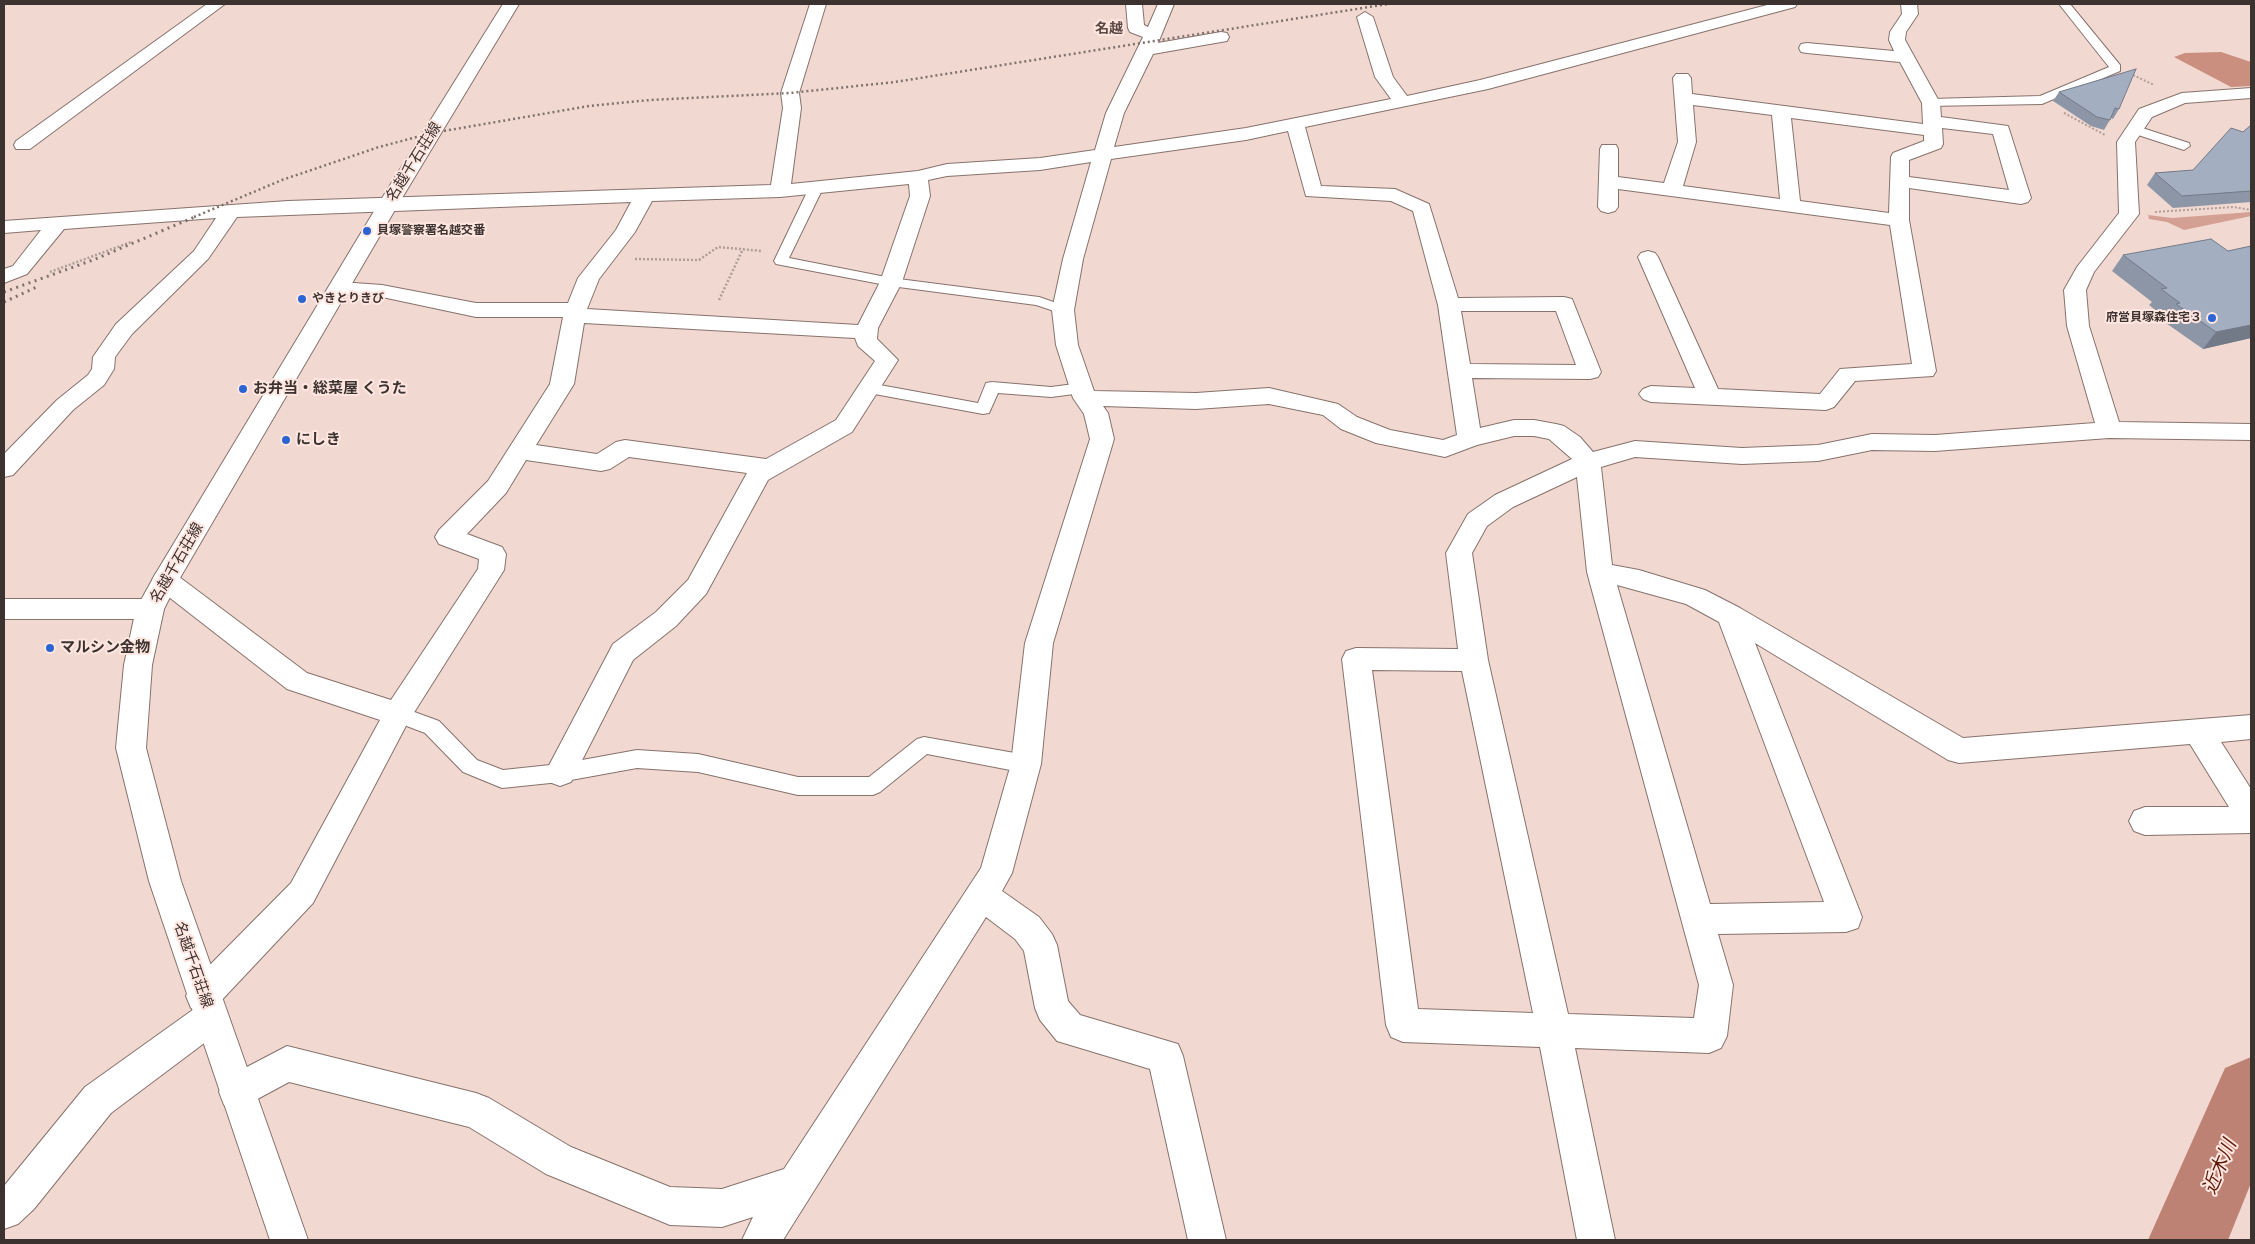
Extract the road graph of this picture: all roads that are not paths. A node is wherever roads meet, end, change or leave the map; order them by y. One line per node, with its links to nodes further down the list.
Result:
1 (217, 4): 22 (street)
2 (511, 4): 33 (street, 名越千石荘線)
3 (818, 4): 31 (street)
4 (1134, 4): 11 (street)
5 (1166, 4): 11 (street)
6 (1789, 4): 17 (street)
7 (1909, 4): 13 (street)
8 (2064, 4): 19 (lane)
9 (1365, 17): 17 (street)
10 (1221, 37): 11 (street)
11 (1149, 42): 25 (street)
12 (1807, 48): 13 (street)
13 (1906, 57): 19 (street)
14 (1682, 78): 16 (street)
15 (2251, 93): 21 (street)
16 (1683, 98): 18 (street); 30 (street)
17 (1402, 102): 20 (street)
18 (1781, 111): 19 (street); 34 (street)
19 (1932, 118): 27 (street); 27 (street)
20 (1295, 124): 25 (street); 44 (street)
21 (2133, 129): 23 (lane); 53 (street)
22 (23, 144)
23 (2184, 146)
24 (1609, 149): 28 (street)
25 (1104, 154): 26 (street); 45 (street)
26 (918, 177): 29 (street); 42 (street)
27 (1899, 181): 37 (street)
28 (1608, 182): 30 (street); 35 (street)
29 (816, 188): 31 (street); 42 (lane)
30 (1672, 190): 34 (street)
31 (780, 191): 32 (street)
32 (645, 195): 33 (street); 46 (street)
33 (389, 203): 36 (street); 43 (street, 名越千石荘線)
34 (1791, 206): 37 (street)
35 (1608, 207)
36 (231, 211): 38 (street); 58 (street)
37 (1899, 220): 52 (street)
38 (59, 222): 39 (street); 41 (street)
39 (4, 227)
40 (1648, 257): 52 (street)
41 (4, 277)
42 (891, 282): 45 (lane); 47 (street)
43 (340, 288): 46 (street); 61 (street, 名越千石荘線)
44 (1449, 305): 48 (street); 48 (street)
45 (1063, 310): 50 (street)
46 (576, 313): 47 (street); 56 (street)
47 (867, 332): 49 (street)
48 (1459, 371): 55 (street)
49 (869, 388): 50 (lane); 59 (street)
50 (1084, 393): 55 (street); 69 (street)
51 (1651, 394): 52 (street)
52 (1710, 397)
53 (2109, 430): 54 (street); 57 (street)
54 (2251, 432)
55 (1470, 439): 57 (street)
56 (520, 451): 59 (street); 66 (street)
57 (1588, 462): 60 (street); 65 (street)
58 (4, 468)
59 (771, 468): 70 (street)
60 (1600, 572): 64 (street); 75 (street)
61 (165, 580): 63 (street, 名越千石荘線); 66 (street)
62 (4, 609): 63 (street)
63 (150, 609): 76 (street, 名越千石荘線)
64 (1730, 615): 68 (street); 75 (street)
65 (1474, 660): 77 (street); 77 (street)
66 (398, 714): 70 (lane); 76 (street)
67 (2251, 727): 68 (street)
68 (2198, 731): 71 (street)
69 (1026, 764): 70 (lane); 74 (street)
70 (560, 773)
71 (2251, 814)
72 (2251, 820): 73 (street)
73 (2145, 821)
74 (982, 895): 79 (street); 83 (street)
75 (1698, 919): 77 (street)
76 (207, 1007): 78 (street, 名越千石荘線); 80 (street)
77 (1554, 1031): 84 (street)
78 (237, 1092): 79 (street); 81 (street, 名越千石荘線)
79 (796, 1184): 82 (street)
80 (4, 1210)
81 (289, 1240)
82 (761, 1240)
83 (1207, 1240)
84 (1596, 1240)

